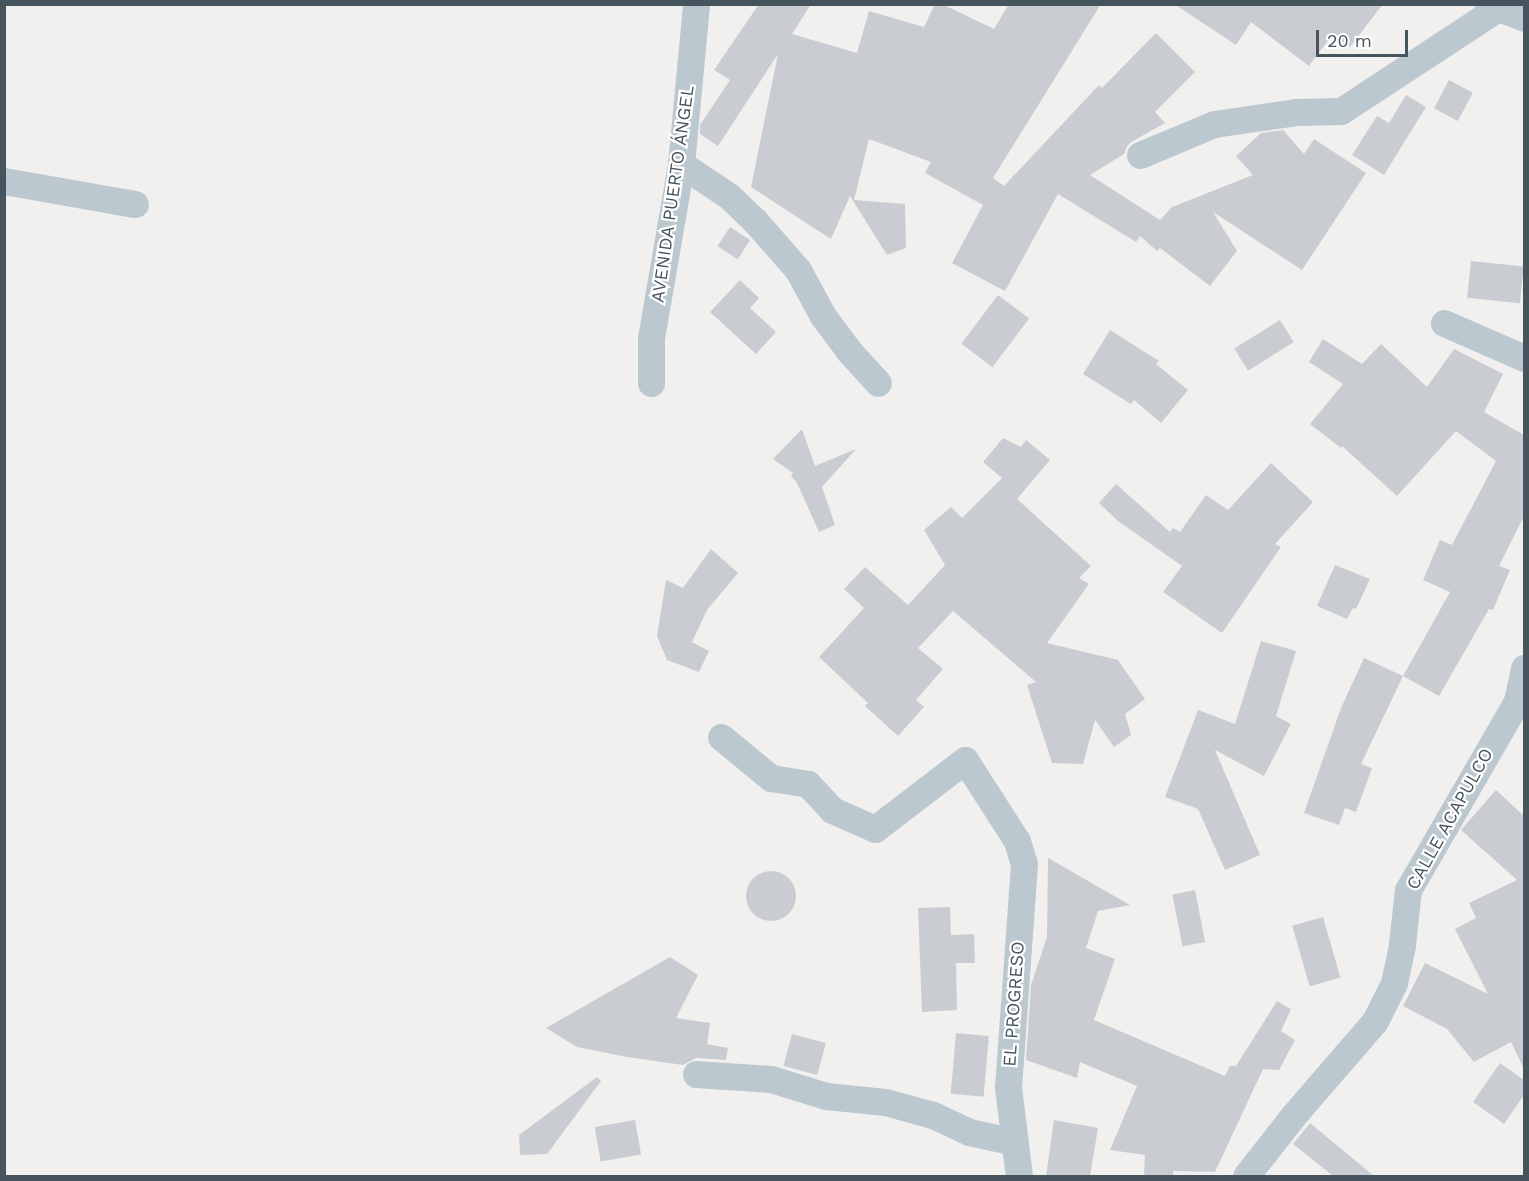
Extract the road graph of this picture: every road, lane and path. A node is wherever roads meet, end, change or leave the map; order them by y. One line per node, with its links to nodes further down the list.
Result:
1 (696, 4): 5 (street, AVENIDA PUERTO ÁNGEL)
2 (1492, 7): 3 (street); 4 (street)
3 (1524, 18)
4 (1140, 155)
5 (681, 164): 10 (street); 11 (street, AVENIDA PUERTO ÁNGEL)
6 (4, 181): 7 (street)
7 (135, 204)
8 (1444, 323): 9 (street)
9 (1524, 358)
10 (878, 382)
11 (651, 383)
12 (1524, 668): 17 (street, CALLE ACAPULCO)
13 (721, 737): 15 (street, EL PROGRESO)
14 (696, 1074): 15 (street)
15 (1015, 1142): 16 (street, EL PROGRESO)
16 (1019, 1176)
17 (1246, 1176)

